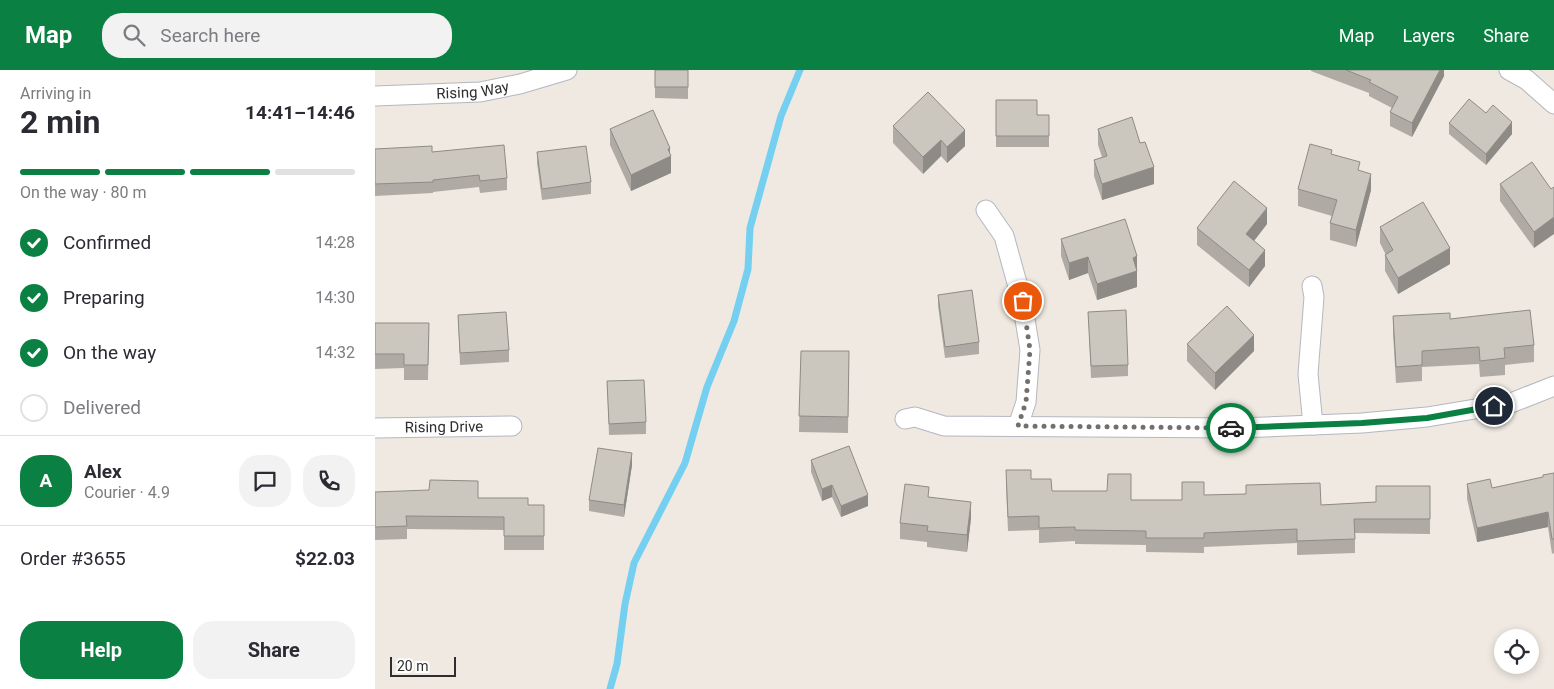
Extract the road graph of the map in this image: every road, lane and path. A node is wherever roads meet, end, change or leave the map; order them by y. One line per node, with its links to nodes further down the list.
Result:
1 (567, 70): 3 (street, Rising Way)
2 (1509, 70): 4 (street)
3 (375, 96)
4 (1554, 104)
5 (986, 210): 11 (street)
6 (1312, 286): 9 (street)
7 (1554, 386): 9 (street)
8 (905, 419): 11 (street)
9 (1313, 425): 11 (street)
10 (512, 426): 12 (street, Rising Drive)
11 (1018, 426)
12 (375, 428)

